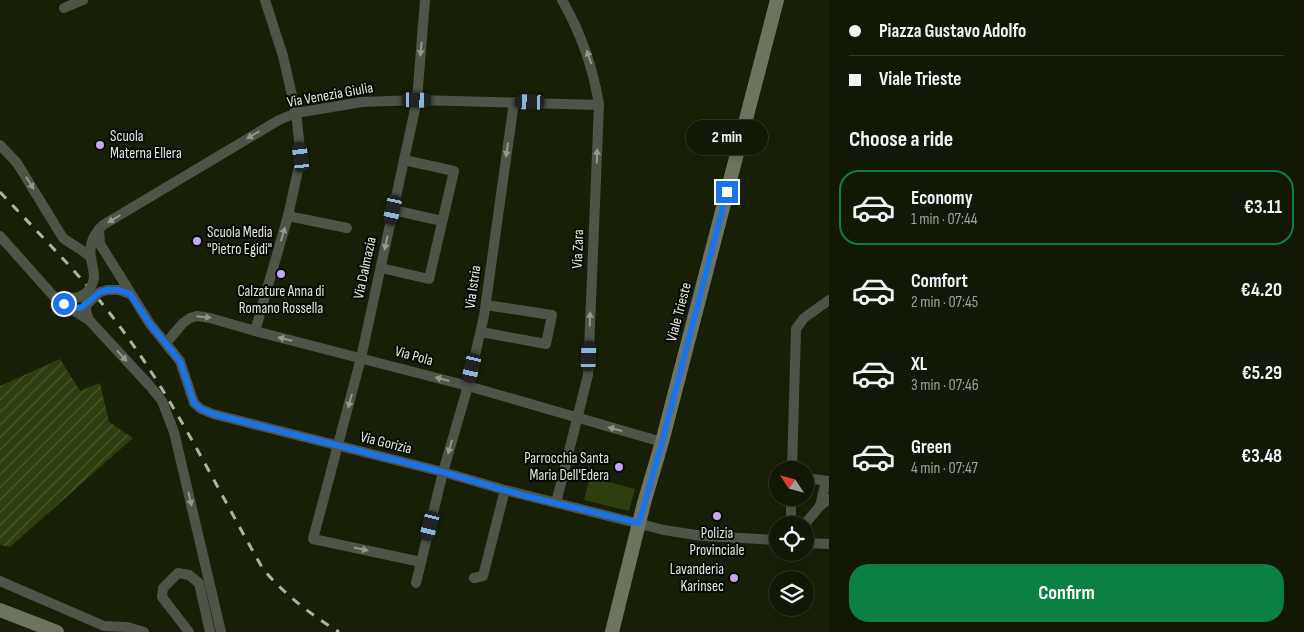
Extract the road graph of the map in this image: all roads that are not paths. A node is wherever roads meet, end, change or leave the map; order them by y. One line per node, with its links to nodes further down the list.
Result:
1 (83, 0): 6 (street)
2 (264, 0): 10 (street)
3 (425, 0): 7 (street, Via Dalmazia, one-way to 7)
4 (562, 0): 9 (street, Via Zara, one-way to 4)
5 (777, 0): 34 (main road, Viale Trieste)
6 (64, 8)
7 (417, 100): 8 (street, Via Venezia Giulia); 10 (street, Via Venezia Giulia); 12 (street, Via Dalmazia)
8 (514, 102): 9 (street, Via Venezia Giulia); 26 (street, Via Istria, one-way to 26)
9 (599, 105): 33 (street, Via Zara, one-way to 9)
10 (296, 113): 14 (street); 17 (street, Via Venezia Giulia, one-way to 17)
11 (0, 145): 19 (street, one-way to 19)
12 (404, 160): 13 (street, Via Dalmazia); 15 (street)
13 (393, 210): 15 (street); 20 (street, Via Dalmazia, one-way to 20)
14 (288, 216): 16 (street); 28 (street, one-way to 14)
15 (442, 221): 20 (street)
16 (347, 228)
17 (99, 229): 19 (street); 22 (street, Via Gorizia)
18 (0, 236): 24 (street)
19 (91, 258): 21 (street, bridge)
20 (381, 268): 31 (street, Via Dalmazia)
21 (88, 292): 24 (street, bridge); 25 (street, bridge)
22 (130, 294): 25 (street, bridge); 30 (street, Via Gorizia)
23 (829, 300): 36 (street)
24 (70, 302): 25 (street); 27 (street)
25 (86, 305): 27 (street)
26 (486, 305): 29 (street, Via Istria); 29 (street)
27 (89, 320): 58 (street, one-way to 58)
28 (255, 331): 30 (street, Via Pola, one-way to 28); 31 (street, Via Pola, one-way to 28)
29 (480, 332): 32 (street, Via Istria)
30 (166, 343): 35 (street, Via Gorizia)
31 (361, 358): 32 (street, Via Pola, one-way to 31); 35 (street, Via Dalmazia, one-way to 35)
32 (468, 386): 33 (street, Via Pola); 37 (street, Via Istria, one-way to 37)
33 (578, 419): 34 (street, Via Pola, one-way to 33); 42 (street, Via Zara)
34 (662, 442): 45 (main road, Viale Trieste)
35 (337, 446): 37 (street, Via Gorizia); 49 (street, Via Dalmazia, one-way to 49)
36 (792, 461)
37 (443, 472): 40 (street, Via Gorizia); 49 (street, Via Istria)
38 (814, 479): 39 (street)
39 (827, 481): 43 (street)
40 (505, 490): 42 (street, Via Gorizia); 50 (street)
41 (829, 499): 43 (street)
42 (556, 503): 45 (street, Via Gorizia)
43 (820, 506): 44 (street)
44 (812, 516)
45 (639, 523): 46 (street, Via Gorizia); 59 (main road, Viale Trieste)
46 (769, 540)
47 (814, 543): 48 (street)
48 (829, 544)
49 (421, 562): 52 (street, Via Istria)
50 (474, 578)
51 (0, 581): 55 (street)
52 (416, 583)
53 (0, 610): 54 (main road)
54 (57, 632)
55 (144, 632)
56 (189, 632): 57 (street)
57 (210, 632)
58 (221, 632)
59 (612, 632)

